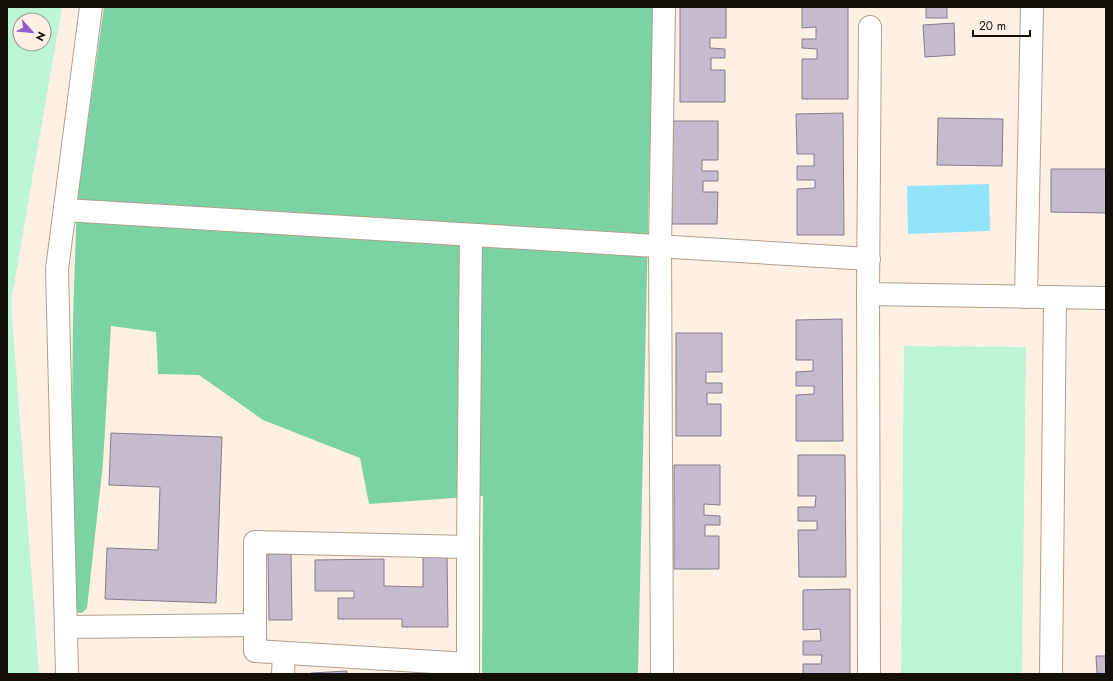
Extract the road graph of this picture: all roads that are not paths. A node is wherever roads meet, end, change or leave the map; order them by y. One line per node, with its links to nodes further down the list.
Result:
1 (91, 7): 5 (lane)
2 (664, 7): 7 (lane)
3 (1032, 7): 10 (lane)
4 (870, 27): 8 (lane)
5 (65, 210): 6 (lane); 15 (lane)
6 (471, 235): 7 (lane); 13 (lane)
7 (660, 246): 8 (lane); 19 (lane)
8 (869, 259): 9 (lane)
9 (868, 294): 10 (lane); 20 (lane)
10 (1026, 297): 11 (lane)
11 (1055, 297): 12 (lane); 21 (lane)
12 (1106, 298)
13 (468, 547): 14 (lane); 17 (lane)
14 (255, 624): 15 (lane); 16 (lane)
15 (66, 626): 18 (lane)
16 (284, 663): 17 (lane)
17 (468, 669)
18 (67, 674)
19 (662, 674)
20 (869, 674)
21 (1051, 674)

